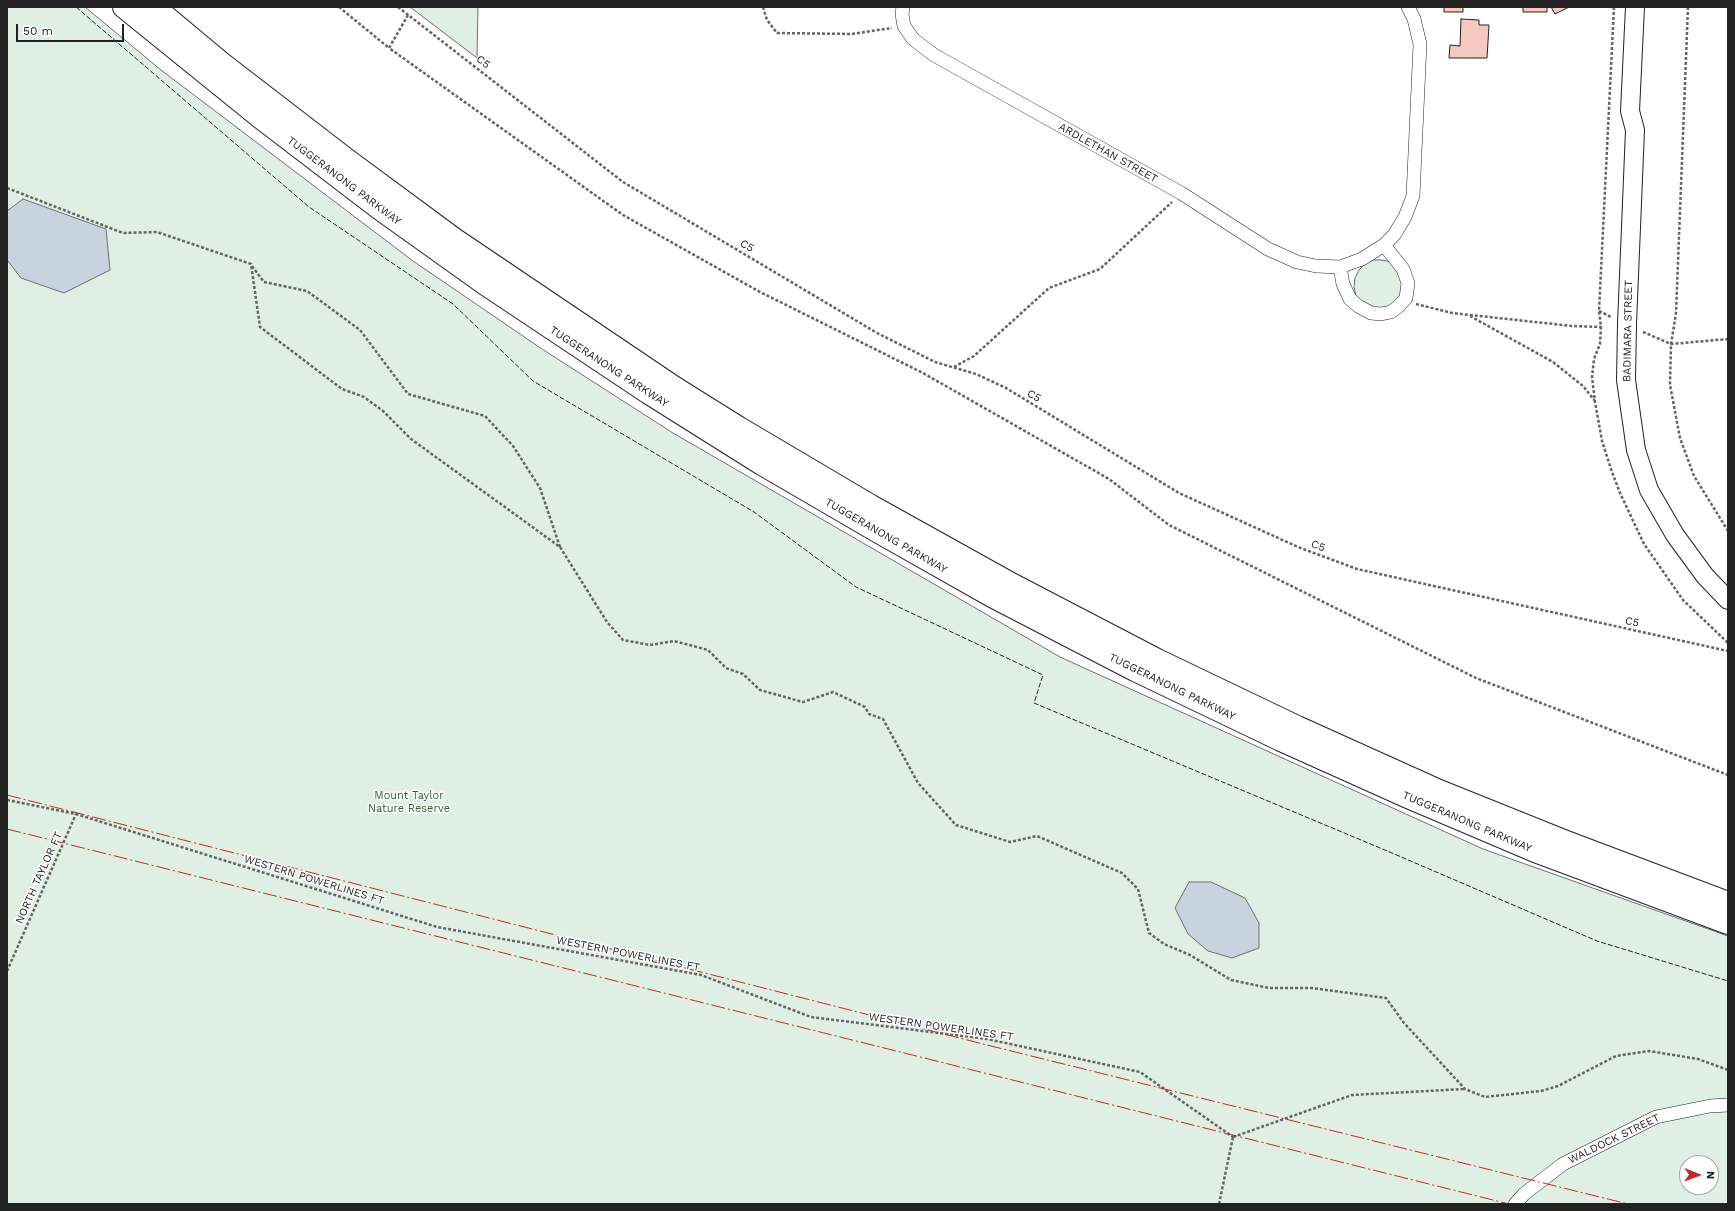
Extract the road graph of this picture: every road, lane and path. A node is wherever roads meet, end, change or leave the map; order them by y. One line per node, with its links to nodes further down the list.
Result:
1 (124, 7): 37 (highway, TUGGERANONG PARKWAY)
2 (154, 7): 36 (highway, TUGGERANONG PARKWAY)
3 (339, 7): 14 (path)
4 (398, 7): 12 (path, C5)
5 (764, 7): 13 (path)
6 (903, 7): 13 (street)
7 (1408, 7): 18 (street, ARDLETHAN STREET)
8 (1614, 7): 22 (path)
9 (1635, 7): 15 (main road, BADIMARA STREET)
10 (1647, 7): 15 (main road, BADIMARA STREET)
11 (1688, 7): 26 (path)
12 (408, 15): 14 (path); 27 (path, C5)
13 (904, 26): 17 (street, ARDLETHAN STREET)
14 (389, 48): 33 (path)
15 (1635, 130): 31 (main road, BADIMARA STREET)
16 (7, 188): 19 (path)
17 (1181, 193): 20 (street, ARDLETHAN STREET); 27 (path)
18 (1384, 245): 20 (street, ARDLETHAN STREET); 21 (street)
19 (251, 264): 30 (path); 30 (path)
20 (1340, 267): 21 (street)
21 (1404, 302): 23 (path)
22 (1599, 311)
23 (1468, 315): 24 (path); 28 (path)
24 (1602, 327)
25 (1728, 340): 26 (path)
26 (1671, 344): 29 (path)
27 (953, 368): 32 (path, C5)
28 (1595, 402)
29 (1728, 531)
30 (560, 547): 40 (path)
31 (1728, 600)
32 (1728, 651)
33 (1728, 775)
34 (7, 800): 35 (path, WESTERN POWERLINES FT)
35 (76, 814): 38 (path, NORTH TAYLOR FT); 42 (path, WESTERN POWERLINES FT)
36 (1728, 903)
37 (1728, 923)
38 (7, 970)
39 (1728, 1070): 40 (path)
40 (1465, 1089): 42 (path)
41 (1728, 1106): 44 (street, WALDOCK STREET)
42 (1232, 1138): 43 (path)
43 (1219, 1204)
44 (1515, 1204)

